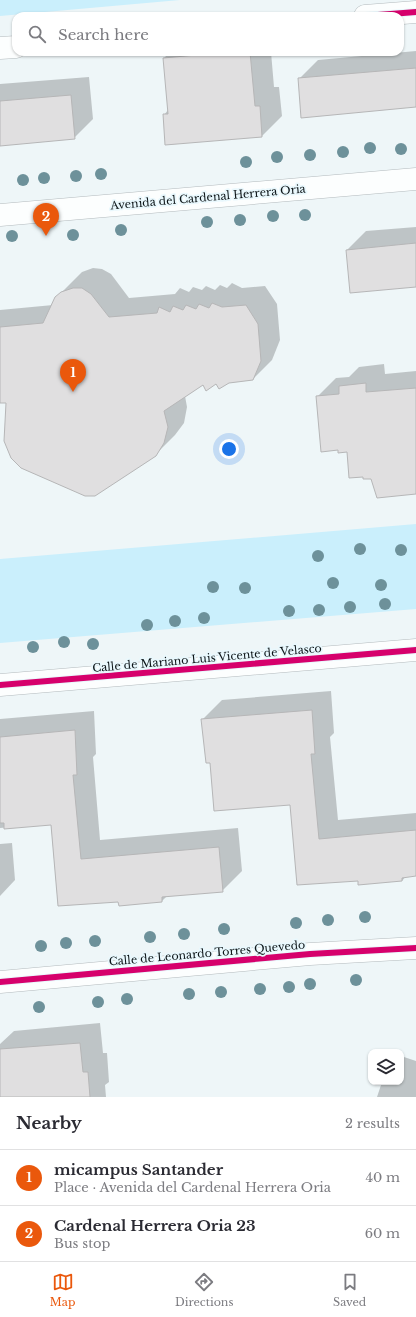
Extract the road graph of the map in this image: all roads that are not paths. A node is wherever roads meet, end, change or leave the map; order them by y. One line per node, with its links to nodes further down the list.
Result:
1 (416, 12): 2 (street)
2 (404, 13)
3 (12, 47): 4 (street)
4 (0, 48)
5 (416, 179): 6 (street, Avenida del Cardenal Herrera Oria)
6 (0, 215)
7 (416, 650): 8 (street, Calle de Mariano Luis Vicente de Velasco)
8 (0, 685)
9 (416, 948): 10 (street, Calle de Leonardo Torres Quevedo)
10 (0, 982)

